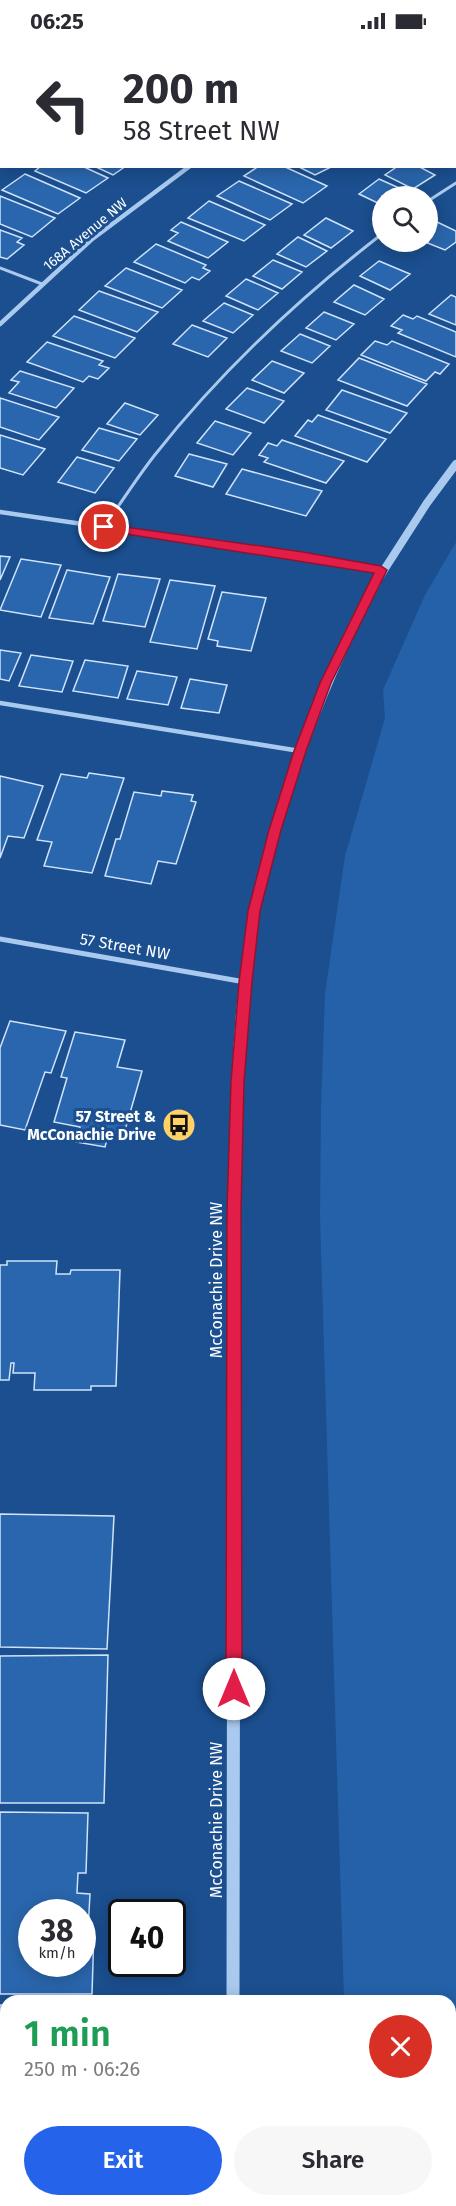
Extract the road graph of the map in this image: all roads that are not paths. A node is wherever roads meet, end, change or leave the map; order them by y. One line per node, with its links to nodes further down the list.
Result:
1 (187, 168): 6 (street, 168A Avenue NW)
2 (456, 183): 3 (lane)
3 (438, 195)
4 (372, 242): 10 (lane)
5 (0, 268): 6 (lane)
6 (42, 284): 7 (street, 168A Avenue NW)
7 (0, 324)
8 (456, 464): 11 (street, McConachie Drive NW)
9 (0, 512): 10 (street)
10 (104, 527): 11 (street)
11 (381, 570): 13 (street, McConachie Drive NW)
12 (0, 703): 13 (lane)
13 (300, 751): 15 (street, McConachie Drive NW)
14 (0, 939): 15 (street, 57 Street NW)
15 (245, 982): 16 (street, McConachie Drive NW)
16 (233, 1995)

